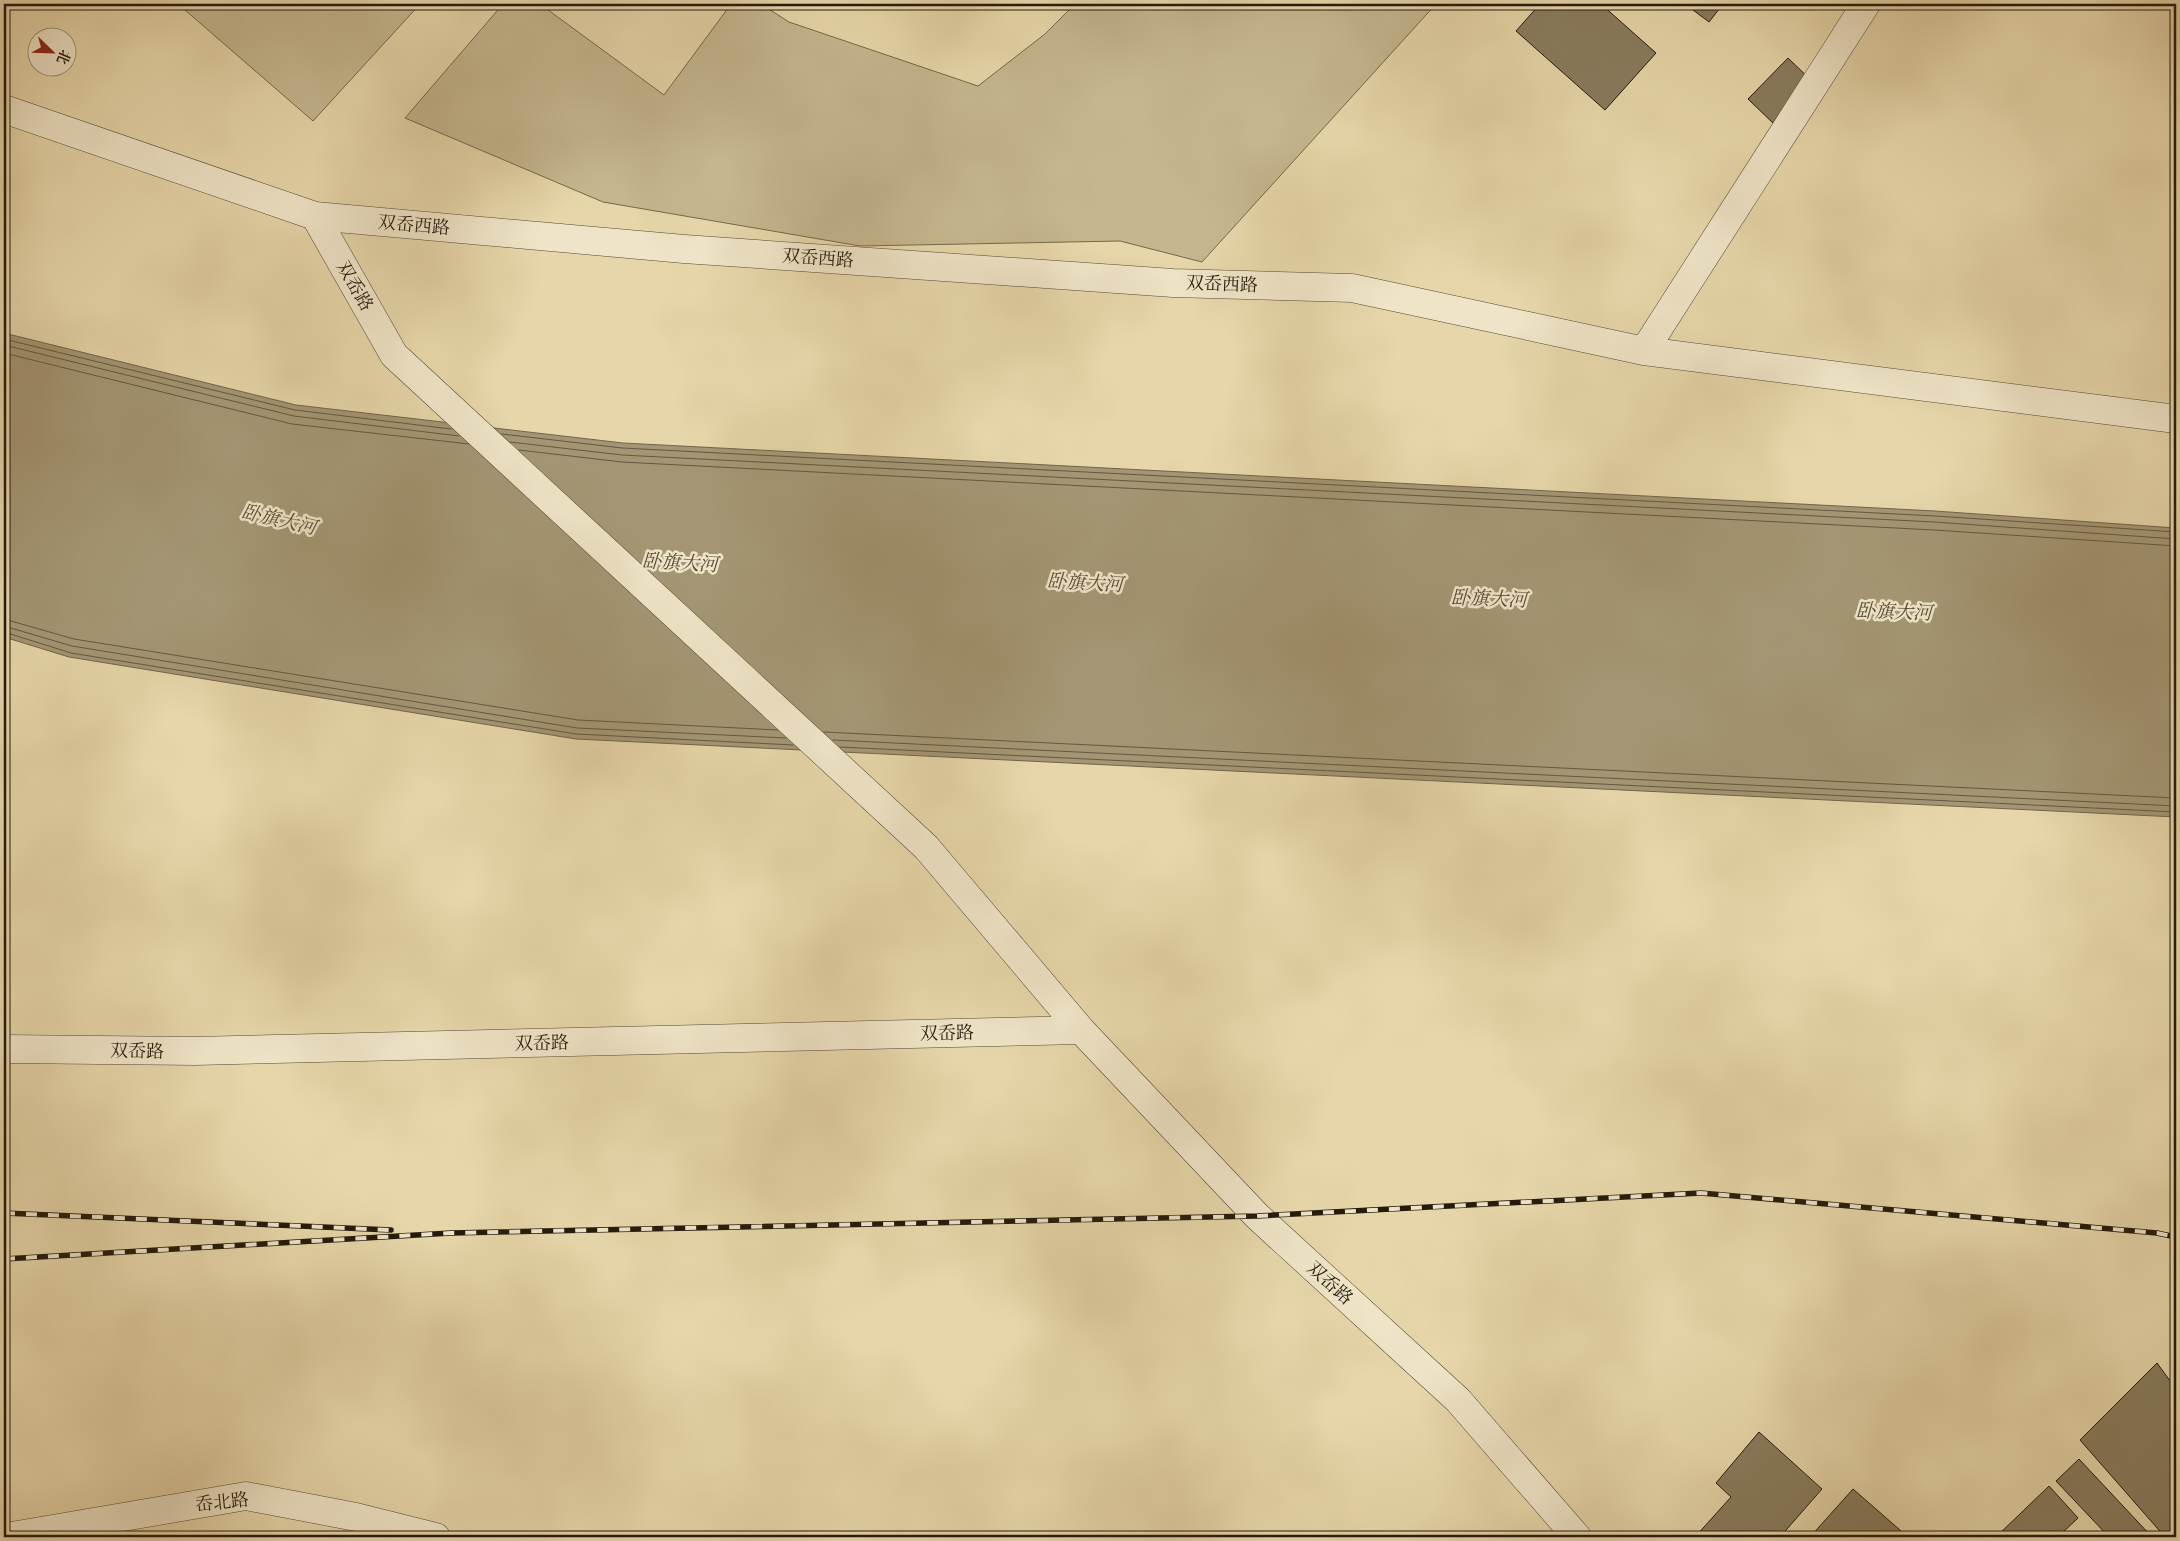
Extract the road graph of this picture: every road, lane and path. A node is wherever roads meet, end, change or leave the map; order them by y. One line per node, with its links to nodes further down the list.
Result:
1 (1866, 4): 4 (street)
2 (4, 109): 3 (street, 双岙西路)
3 (315, 216): 4 (street, 双岙西路); 6 (street, 双岙路)
4 (1644, 352): 5 (street, 双岙西路)
5 (2176, 419)
6 (1081, 1030): 7 (street, 双岙路); 10 (street, 双岙路)
7 (4, 1049)
8 (6, 1537): 9 (street, 岙北路)
9 (436, 1537)
10 (1577, 1537)

